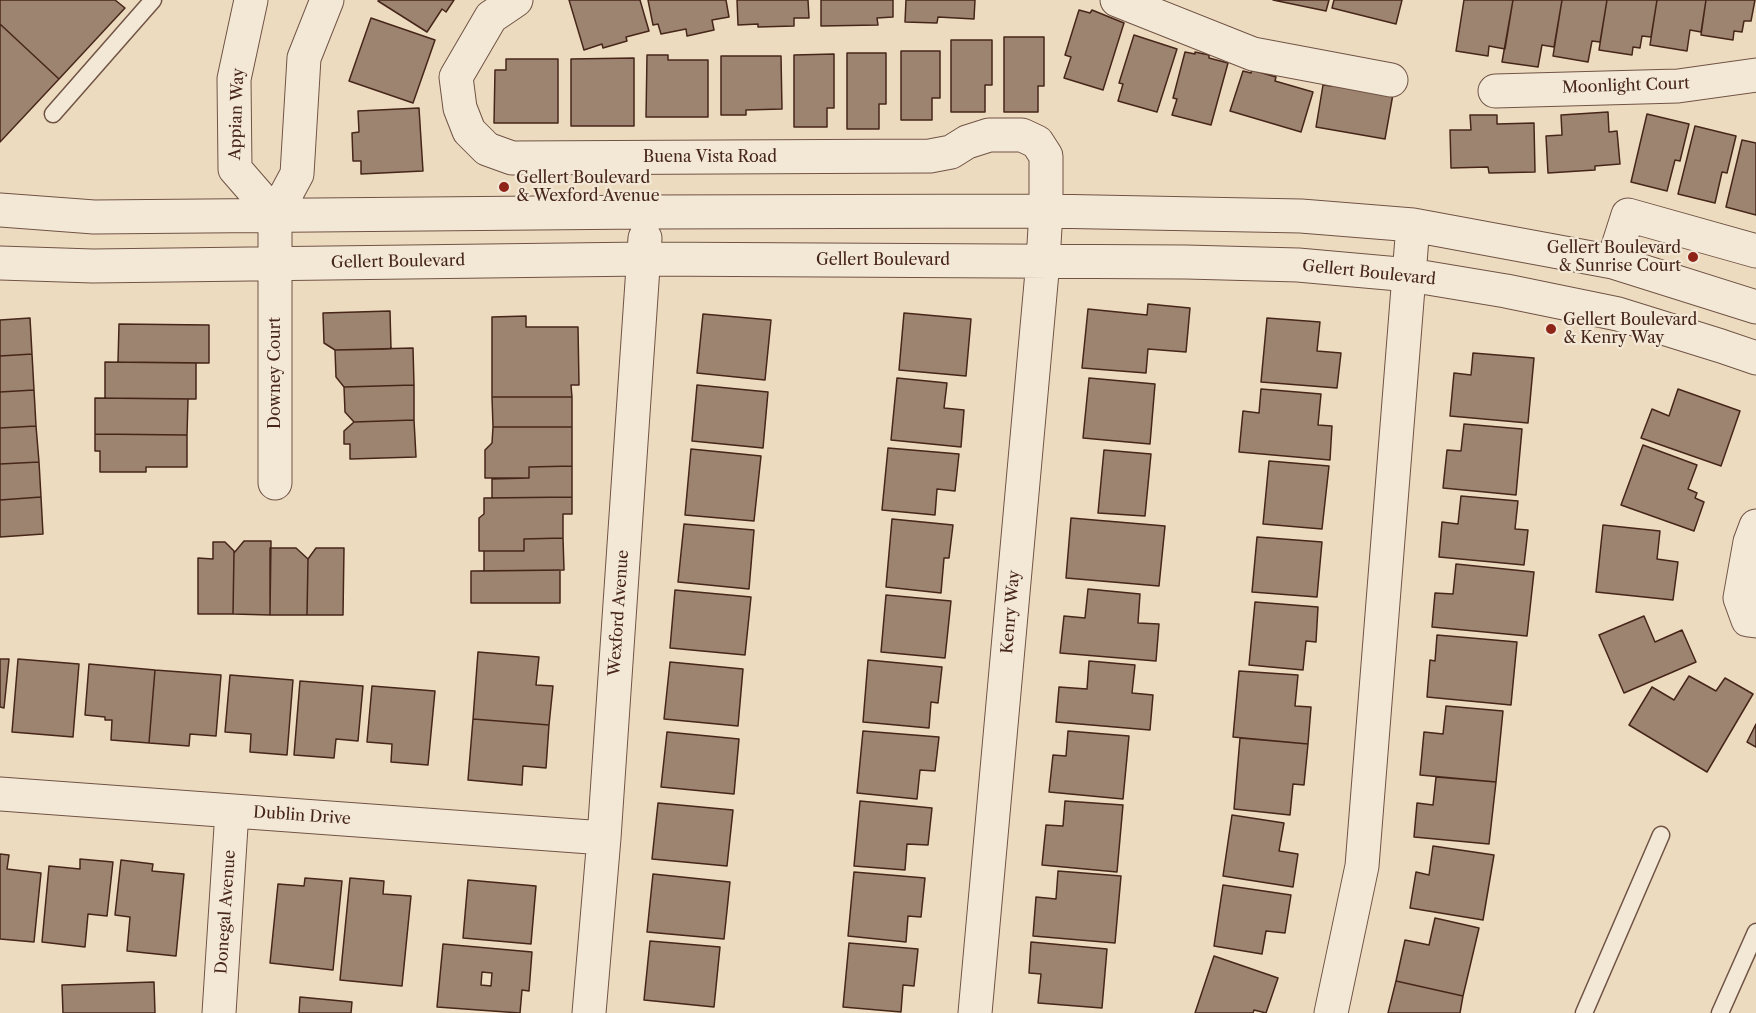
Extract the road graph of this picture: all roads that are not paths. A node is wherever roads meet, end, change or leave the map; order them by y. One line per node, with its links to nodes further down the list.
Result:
1 (153, 0): 9 (lane)
2 (251, 0): 13 (street, Appian Way)
3 (327, 0): 13 (street)
4 (516, 0): 12 (street, Buena Vista Road)
5 (1118, 0): 7 (street)
6 (1756, 75): 8 (street, Moonlight Court)
7 (1391, 80)
8 (1495, 91)
9 (52, 114)
10 (0, 210): 13 (street)
11 (646, 212): 12 (street); 13 (street); 16 (street, Wexford Avenue)
12 (1046, 212): 14 (street); 17 (street, Kenry Way)
13 (275, 215): 20 (street)
14 (1413, 225): 18 (street); 21 (street)
15 (1756, 251): 18 (street)
16 (644, 259): 17 (street, Gellert Boulevard); 20 (street, Gellert Boulevard); 30 (street, Wexford Avenue)
17 (1042, 261): 21 (street, Gellert Boulevard); 34 (street, Kenry Way)
18 (1613, 262): 22 (street)
19 (0, 263): 20 (street, Gellert Boulevard)
20 (276, 264): 24 (street, Downey Court)
21 (1410, 275): 23 (street, Gellert Boulevard); 35 (street)
22 (1756, 306)
23 (1756, 358)
24 (274, 483)
25 (1756, 526): 26 (street)
26 (1756, 621)
27 (0, 794): 28 (street, Dublin Drive)
28 (232, 811): 30 (street, Dublin Drive); 32 (street, Donegal Avenue)
29 (1661, 835): 36 (lane)
30 (604, 838): 33 (street, Wexford Avenue)
31 (1756, 932): 37 (lane)
32 (219, 1013)
33 (589, 1013)
34 (975, 1013)
35 (1331, 1013)
36 (1584, 1013)
37 (1720, 1013)

